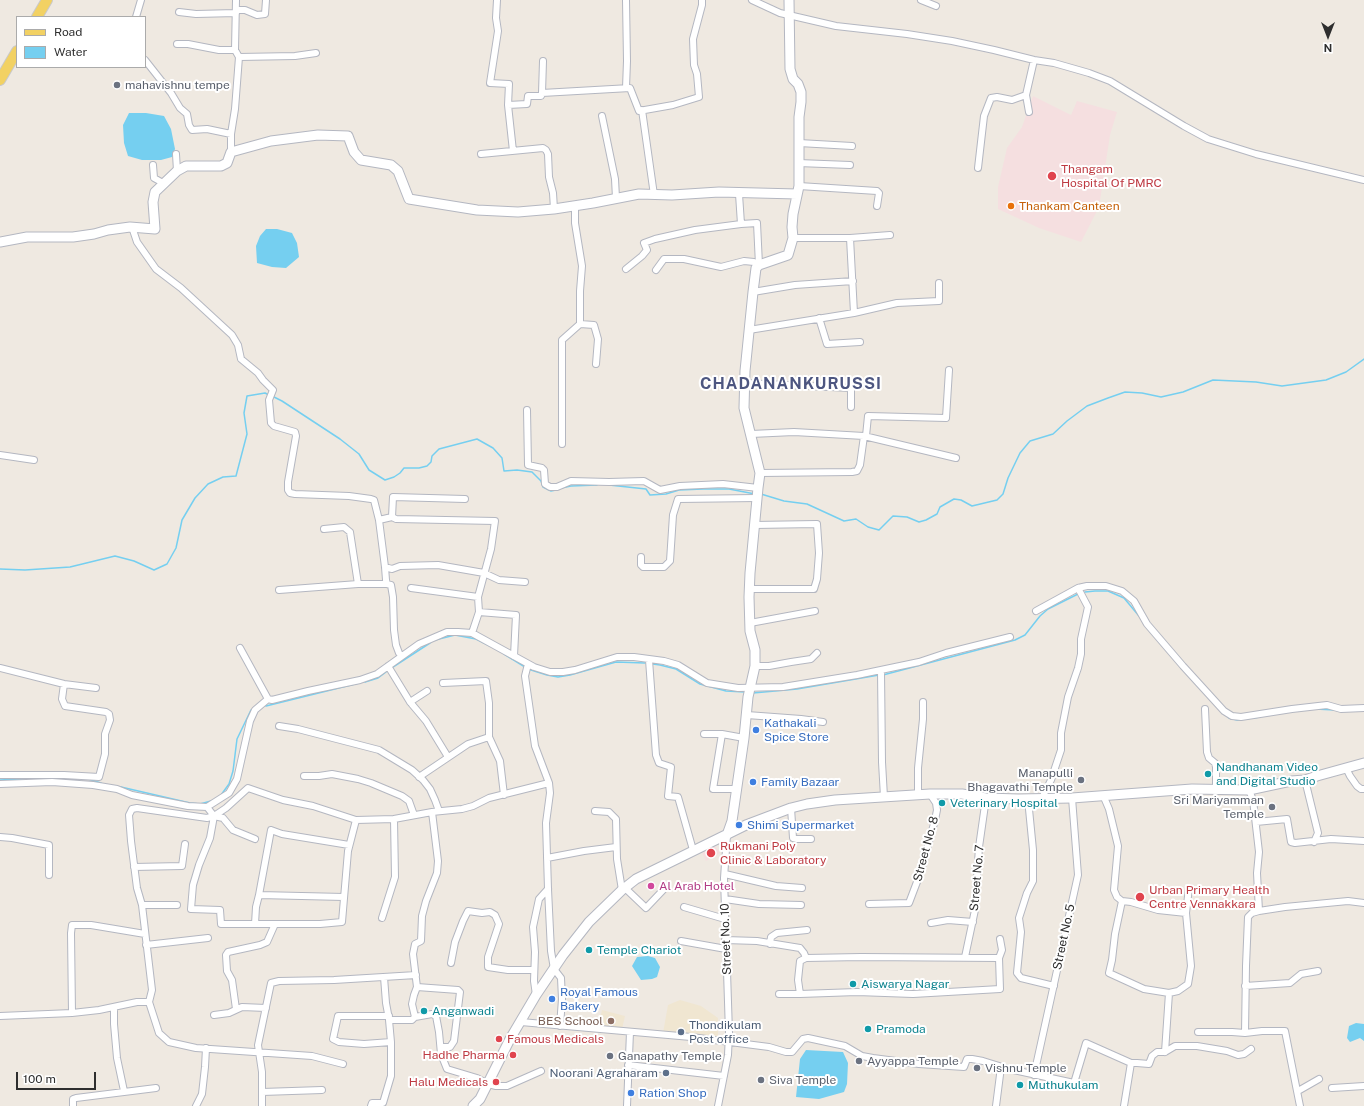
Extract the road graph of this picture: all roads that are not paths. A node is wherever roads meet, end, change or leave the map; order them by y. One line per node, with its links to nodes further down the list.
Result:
1 (47, 0): 14 (main road)
2 (141, 0): 15 (street)
3 (236, 0): 12 (street)
4 (266, 0): 12 (street)
5 (497, 0): 28 (street)
6 (626, 0): 25 (street)
7 (702, 0): 29 (street)
8 (752, 0): 11 (street)
9 (921, 0): 10 (street)
10 (936, 6)
11 (790, 9): 21 (street); 33 (street)
12 (236, 11): 13 (street); 17 (street)
13 (179, 12)
14 (38, 16)
15 (136, 16)
16 (177, 44): 17 (street)
17 (235, 50): 20 (street)
18 (16, 53): 24 (main road)
19 (316, 53): 20 (street)
20 (239, 57): 32 (street)
21 (1034, 60): 27 (street); 44 (street)
22 (146, 61): 32 (street)
23 (543, 61): 26 (street)
24 (0, 80)
25 (626, 88): 26 (street); 29 (street)
26 (542, 93): 28 (street)
27 (1026, 94): 30 (street); 42 (street)
28 (508, 105): 35 (street)
29 (642, 110): 48 (street)
30 (1029, 112)
31 (602, 116): 49 (street)
32 (231, 134): 36 (street)
33 (799, 143): 34 (street); 39 (street)
34 (852, 146)
35 (513, 151): 38 (street); 52 (street)
36 (231, 152): 43 (street); 52 (street)
37 (176, 154): 43 (street)
38 (481, 154)
39 (798, 164): 41 (street); 46 (street)
40 (153, 165): 45 (street)
41 (850, 165)
42 (978, 168)
43 (177, 171): 45 (street)
44 (1364, 180)
45 (163, 183): 54 (street)
46 (798, 190): 47 (street); 51 (street); 56 (street)
47 (739, 194): 48 (street); 53 (street)
48 (654, 195): 49 (street)
49 (616, 198): 50 (street)
50 (575, 206): 52 (street); 67 (street)
51 (877, 206)
52 (554, 209)
53 (741, 224): 59 (street); 60 (street)
54 (132, 228): 58 (street); 85 (street)
55 (890, 235): 57 (street)
56 (793, 238): 57 (street); 59 (street)
57 (850, 238): 62 (street)
58 (0, 242)
59 (759, 266): 61 (street); 64 (street)
60 (626, 269)
61 (656, 270)
62 (853, 281): 64 (street); 65 (street)
63 (939, 283): 65 (street)
64 (753, 292): 68 (street)
65 (854, 313): 66 (street)
66 (819, 318): 68 (street); 69 (street)
67 (580, 324): 70 (street); 77 (street)
68 (749, 330): 72 (street)
69 (860, 342)
70 (596, 364)
71 (949, 370): 76 (street)
72 (744, 383): 73 (street); 75 (street)
73 (851, 407)
74 (527, 410): 82 (street)
75 (751, 434): 76 (street); 81 (street)
76 (865, 436): 79 (street); 81 (street)
77 (562, 444)
78 (0, 454): 80 (street)
79 (956, 458)
80 (34, 460)
81 (760, 473): 82 (street)
82 (758, 493): 86 (street); 88 (street)
83 (465, 499): 84 (street)
84 (392, 518): 85 (street); 90 (street)
85 (378, 520): 89 (street)
86 (754, 525): 96 (street); 96 (street)
87 (324, 529): 92 (street)
88 (641, 557)
89 (385, 567): 90 (street); 93 (street)
90 (484, 573): 91 (street); 98 (street)
91 (526, 582)
92 (358, 584): 93 (street); 97 (street)
93 (387, 584): 107 (street)
94 (411, 588): 98 (street)
95 (1078, 588): 100 (street); 123 (street); 151 (street)
96 (750, 589): 102 (street)
97 (279, 590)
98 (478, 597): 101 (street)
99 (815, 611): 102 (street)
100 (1036, 611)
101 (479, 612): 103 (street); 108 (street)
102 (750, 623): 112 (street)
103 (472, 633): 107 (street); 108 (street)
104 (1010, 637): 114 (street)
105 (240, 648): 120 (street)
106 (817, 653): 112 (street)
107 (402, 656): 110 (street)
108 (514, 656): 111 (street)
109 (649, 660): 111 (street); 119 (street); 172 (street)
110 (388, 666): 120 (street); 121 (street)
111 (528, 666): 139 (street)
112 (755, 666): 119 (street)
113 (0, 668): 116 (street)
114 (881, 671): 119 (street); 149 (street)
115 (443, 683): 130 (street)
116 (64, 684): 117 (street); 135 (street)
117 (96, 688)
118 (427, 691): 121 (street)
119 (750, 691): 125 (street)
120 (268, 699): 154 (street)
121 (410, 702): 132 (street)
122 (922, 702): 147 (street)
123 (1364, 708)
124 (1204, 709): 142 (street)
125 (747, 716): 126 (street); 131 (street)
126 (823, 722)
127 (279, 726): 137 (street)
128 (704, 734): 129 (street)
129 (722, 734): 131 (street); 141 (street)
130 (489, 737): 132 (street); 146 (street)
131 (744, 738): 141 (street)
132 (448, 757): 137 (street)
133 (1364, 763): 134 (street)
134 (1346, 768): 138 (street); 143 (street)
135 (0, 775)
136 (304, 776): 158 (street)
137 (419, 777): 156 (street)
138 (1305, 780): 144 (street); 167 (street)
139 (549, 783): 146 (street); 173 (street)
140 (0, 784): 154 (street)
141 (737, 789): 163 (street)
142 (1216, 789): 144 (street); 148 (street)
143 (1364, 789)
144 (1249, 790): 162 (street)
145 (930, 794): 147 (street); 150 (street); 187 (street, Street No. 8)
146 (504, 795): 156 (street)
147 (918, 795): 149 (street)
148 (1103, 795): 152 (street); 185 (street)
149 (884, 796): 155 (street)
150 (986, 798): 153 (street); 196 (street, Street No. 7)
151 (1042, 798): 152 (street); 153 (street)
152 (1072, 798): 218 (street, Street No. 5)
153 (1028, 799): 218 (street)
154 (207, 807): 159 (street)
155 (791, 808): 163 (street); 166 (street)
156 (435, 811): 158 (street); 216 (street)
157 (595, 811): 171 (street)
158 (414, 815): 160 (street)
159 (214, 816): 161 (street); 165 (street); 174 (street); 198 (street)
160 (394, 819): 161 (street); 194 (street)
161 (356, 820): 170 (street)
162 (1256, 822): 167 (street); 192 (street)
163 (727, 834): 172 (street); 175 (street, Street No. 10)
164 (0, 837): 176 (street)
165 (255, 839)
166 (811, 839)
167 (1315, 840): 168 (street)
168 (1364, 841)
169 (185, 844): 174 (street)
170 (349, 845): 182 (street); 183 (street)
171 (616, 847): 173 (street); 181 (street)
172 (693, 850): 181 (street)
173 (547, 858): 180 (street)
174 (134, 866): 188 (street)
175 (724, 874): 178 (street); 184 (street, Street No. 10)
176 (49, 875)
177 (665, 888): 181 (street)
178 (802, 888)
179 (1189, 888): 193 (street)
180 (548, 889): 213 (street); 214 (street)
181 (624, 889): 213 (street)
182 (259, 894): 183 (street); 198 (street)
183 (344, 897): 199 (street)
184 (724, 899): 190 (street); 195 (street, Street No. 10)
185 (1122, 901): 193 (street); 221 (street)
186 (1364, 903): 192 (street)
187 (869, 904)
188 (142, 905): 189 (street); 201 (street)
189 (177, 905)
190 (801, 905)
191 (684, 907): 195 (street)
192 (1259, 911): 219 (street)
193 (1186, 913): 221 (street)
194 (382, 918)
195 (725, 919): 204 (street, Street No. 10)
196 (973, 922): 197 (street); 210 (street, Street No. 7)
197 (931, 923)
198 (255, 924): 199 (street)
199 (275, 924): 228 (street)
200 (807, 930): 206 (street)
201 (145, 934): 207 (street); 229 (street)
202 (208, 938): 207 (street)
203 (1000, 939): 211 (street)
204 (725, 940): 206 (street); 208 (street, Street No. 10)
205 (682, 941): 208 (street)
206 (770, 944): 209 (street)
207 (146, 945): 225 (street)
208 (726, 949): 240 (street, Street No. 10)
209 (806, 958): 210 (street); 223 (street)
210 (965, 958): 211 (street)
211 (999, 958): 223 (street)
212 (451, 963): 214 (street)
213 (554, 969): 224 (street); 235 (street)
214 (534, 970): 224 (street)
215 (1318, 971): 219 (street)
216 (416, 975): 217 (street); 220 (street)
217 (384, 977): 227 (street); 233 (street)
218 (1054, 986): 251 (street, Street No. 5)
219 (1245, 986): 238 (street)
220 (417, 987): 232 (street); 241 (street)
221 (1169, 993): 245 (street)
222 (779, 994): 223 (street)
223 (800, 994)
224 (536, 995): 234 (street)
225 (149, 1002): 226 (street); 242 (street)
226 (114, 1007): 229 (street); 259 (street)
227 (266, 1008): 228 (street); 244 (street)
228 (236, 1009): 230 (street)
229 (72, 1013): 231 (street)
230 (214, 1015)
231 (0, 1016)
232 (415, 1017): 233 (street); 241 (street)
233 (389, 1018): 239 (street); 239 (street)
234 (521, 1022): 235 (street); 254 (street)
235 (560, 1026): 236 (street)
236 (630, 1032): 240 (street); 248 (street)
237 (1198, 1032): 238 (street)
238 (1244, 1033): 260 (street)
239 (391, 1042): 266 (street)
240 (729, 1043): 249 (street); 252 (street, Street No. 10)
241 (441, 1047): 254 (street)
242 (206, 1048): 244 (street); 264 (street)
243 (1251, 1050): 245 (street)
244 (258, 1052): 246 (street); 261 (street)
245 (1165, 1052): 247 (street)
246 (343, 1064)
247 (1131, 1064): 251 (street); 271 (street)
248 (628, 1065): 252 (street); 268 (street)
249 (1000, 1067): 251 (street); 270 (street)
250 (541, 1071): 254 (street)
251 (1034, 1075)
252 (724, 1076): 269 (street, Street No. 10)
253 (1319, 1079): 260 (street)
254 (488, 1084): 262 (street)
255 (1364, 1086): 257 (street)
256 (156, 1088): 259 (street)
257 (1332, 1088)
258 (322, 1090): 261 (street)
259 (124, 1091): 263 (street)
260 (1298, 1091): 272 (street)
261 (262, 1092): 265 (street)
262 (480, 1103): 267 (street)
263 (72, 1106)
264 (196, 1106)
265 (262, 1106)
266 (371, 1106)
267 (473, 1106)
268 (627, 1106)
269 (718, 1106)
270 (996, 1106)
271 (1124, 1106)
272 (1300, 1106)

